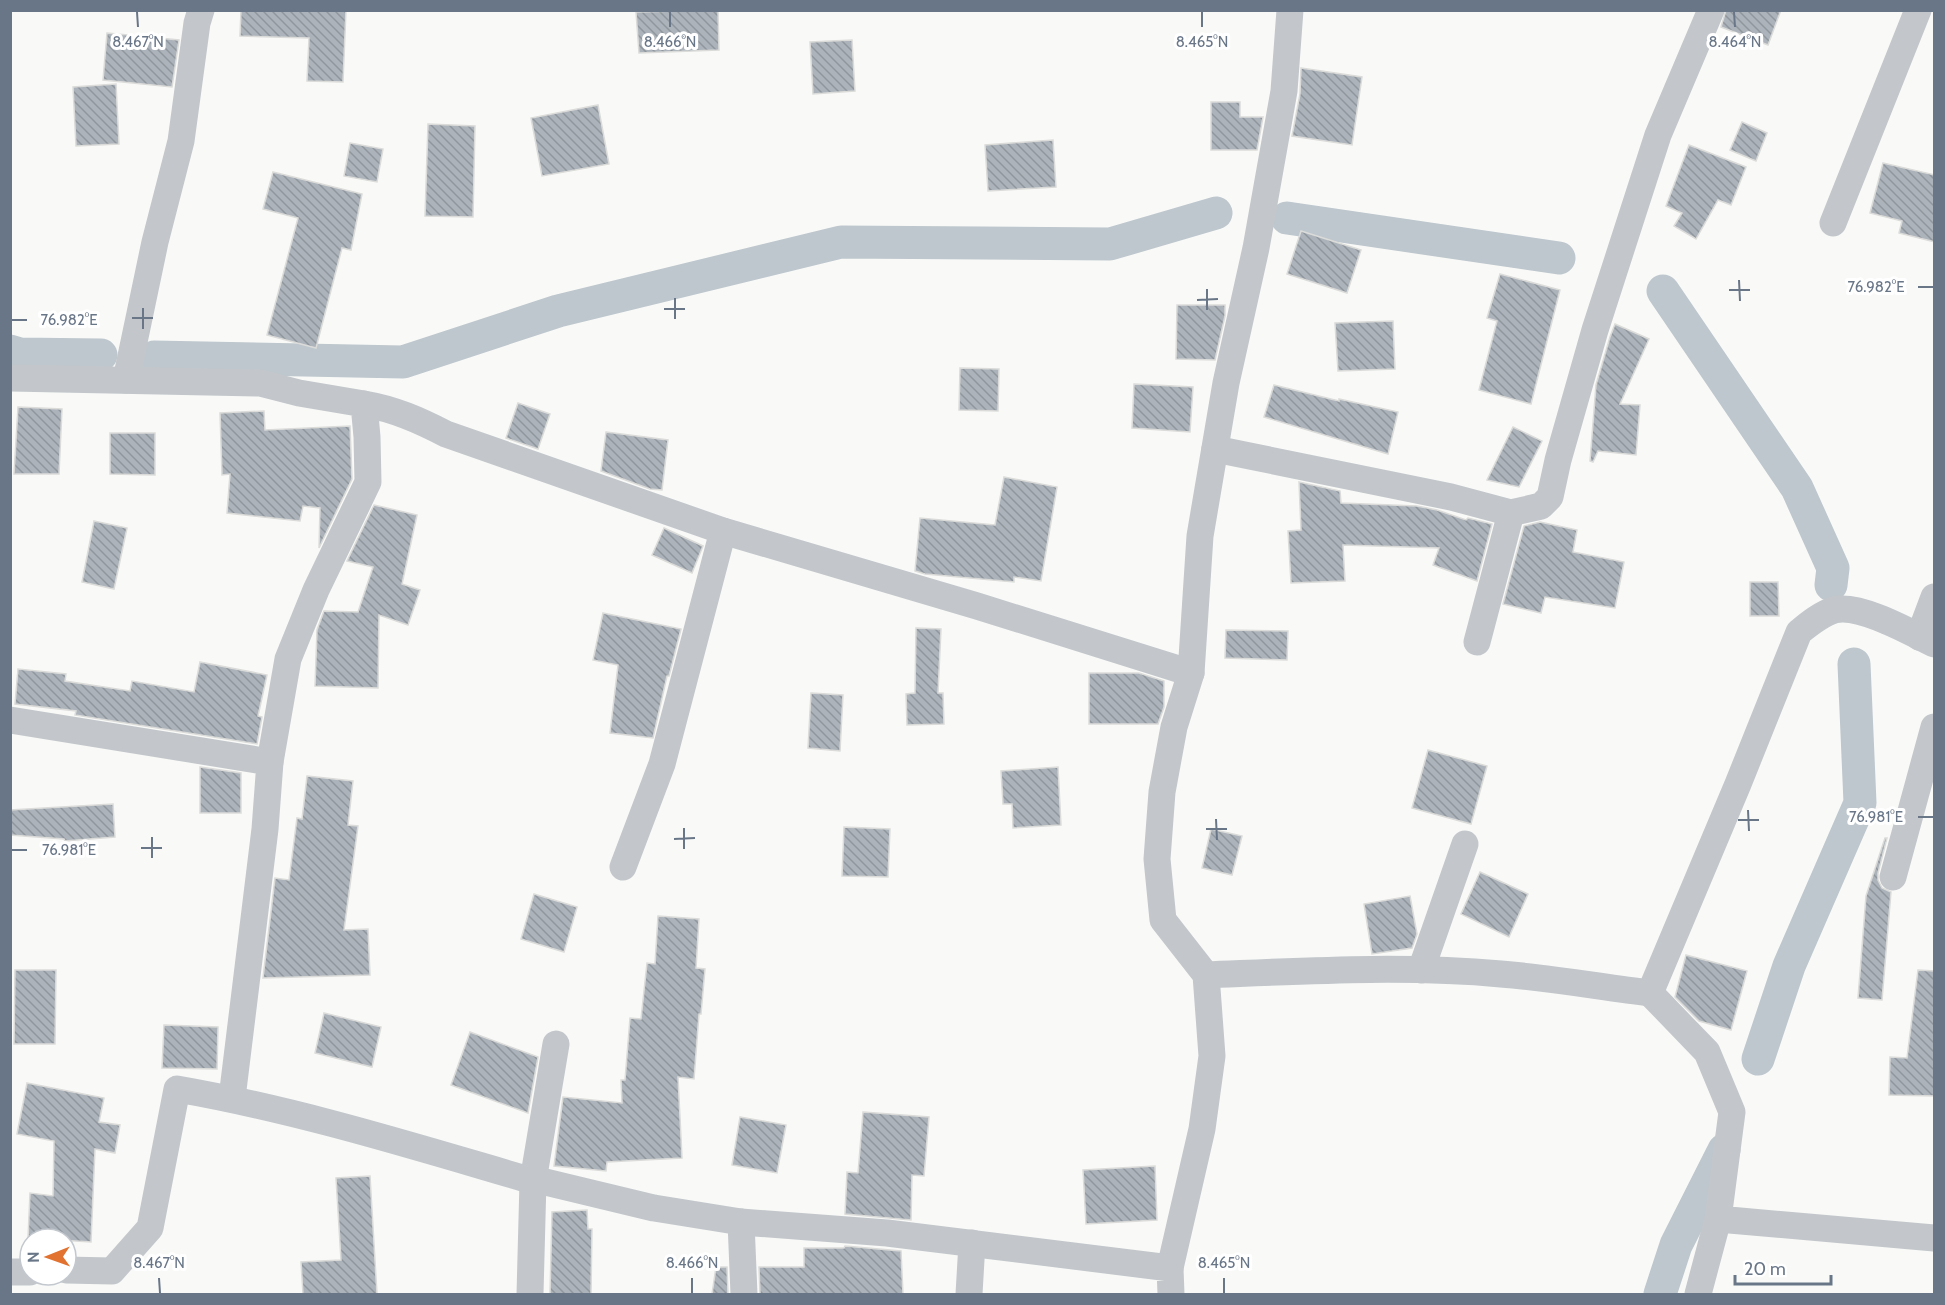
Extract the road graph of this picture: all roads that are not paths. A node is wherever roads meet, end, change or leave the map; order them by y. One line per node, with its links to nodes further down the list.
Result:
1 (201, 10): 7 (street)
2 (1290, 10): 9 (street)
3 (1711, 10): 10 (street)
4 (1918, 10): 5 (street)
5 (1833, 223)
6 (10, 378): 7 (street)
7 (126, 380): 8 (street)
8 (364, 404): 11 (street); 18 (street)
9 (1215, 449): 10 (street); 15 (street)
10 (1511, 513): 14 (street)
11 (723, 531): 15 (street); 20 (street)
12 (1935, 597): 13 (street)
13 (1927, 641): 24 (street)
14 (1477, 642)
15 (1191, 673): 23 (street)
16 (10, 720): 18 (street)
17 (1935, 727): 21 (street)
18 (270, 762): 26 (street)
19 (1465, 844): 22 (street)
20 (623, 867)
21 (1893, 877)
22 (1421, 970): 23 (street); 24 (street)
23 (1206, 975): 32 (street)
24 (1650, 993): 28 (street)
25 (556, 1044): 27 (street)
26 (232, 1098): 27 (street); 34 (street)
27 (533, 1181): 29 (street); 35 (street)
28 (1718, 1219): 30 (street); 39 (street)
29 (741, 1222): 31 (street); 36 (street)
30 (1935, 1238)
31 (972, 1243): 32 (street); 37 (street)
32 (1170, 1268): 38 (street)
33 (78, 1273): 34 (street)
34 (116, 1283)
35 (530, 1294)
36 (744, 1294)
37 (969, 1294)
38 (1171, 1294)
39 (1698, 1294)

